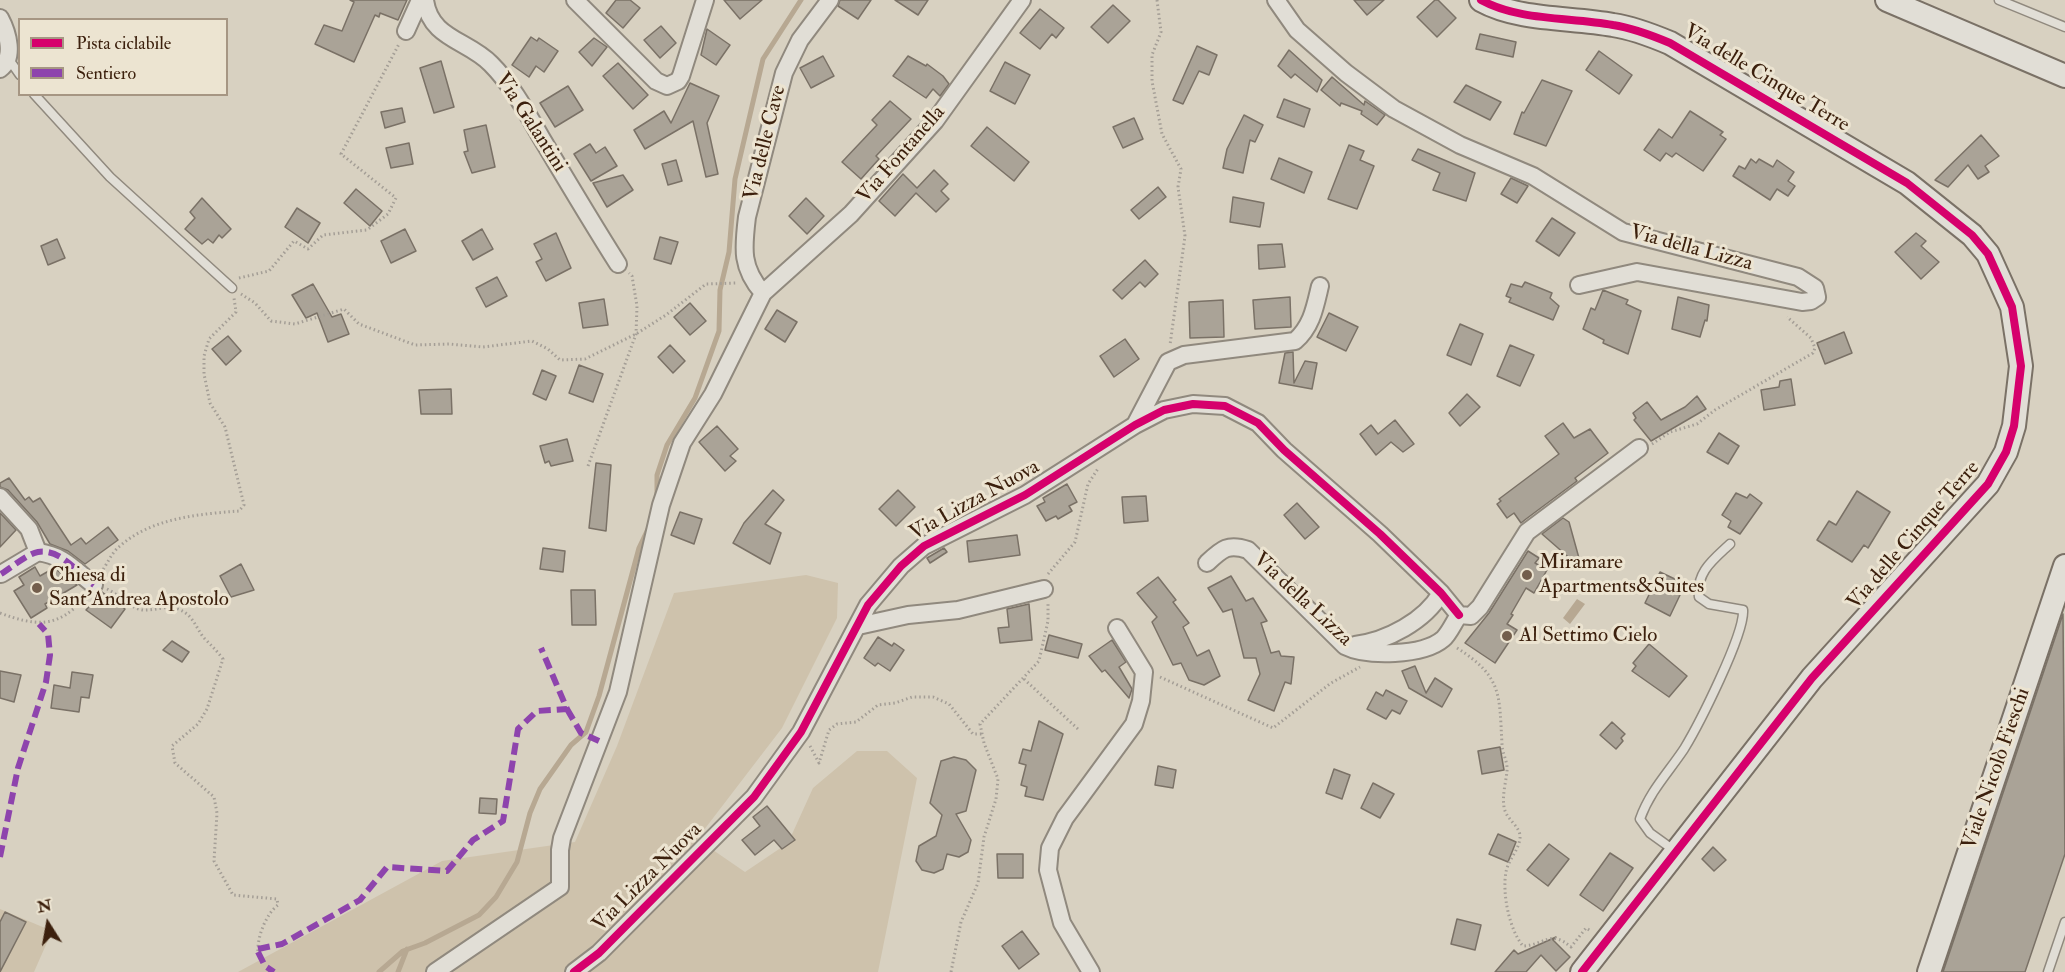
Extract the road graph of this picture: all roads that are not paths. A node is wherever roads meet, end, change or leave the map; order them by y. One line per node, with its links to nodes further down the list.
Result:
1 (420, 0): 13 (street)
2 (425, 0): 18 (street, Via Galantini)
3 (576, 0): 4 (street)
4 (705, 0)
5 (830, 0): 22 (street, Via delle Cave)
6 (1022, 0): 22 (street, Via Fontanella)
7 (1276, 0): 19 (street, Via della Lizza)
8 (1481, 0): 38 (main road, Via delle Cinque Terre)
9 (1887, 0): 16 (main road)
10 (1999, 0): 12 (lane)
11 (0, 18): 14 (street)
12 (2065, 27)
13 (406, 31)
14 (4, 64): 15 (lane)
15 (18, 74)
16 (2065, 76)
17 (36, 96): 21 (lane)
18 (618, 264)
19 (1579, 285)
20 (1320, 286): 23 (street)
21 (232, 288)
22 (764, 293): 40 (street)
23 (1135, 425): 33 (street, Via Lizza Nuova); 35 (street, Via Lizza Nuova)
24 (1639, 448): 34 (street)
25 (0, 496): 27 (street)
26 (1730, 544): 38 (lane)
27 (38, 552): 30 (street); 31 (street)
28 (1207, 563): 37 (street, Via della Lizza)
29 (2065, 566): 44 (main road, Viale Nicolò Fieschi)
30 (1, 574)
31 (94, 585)
32 (1044, 589): 35 (street)
33 (1442, 593): 34 (street, Via Lizza Nuova); 37 (street)
34 (1458, 615): 37 (street, Via della Lizza)
35 (858, 626): 41 (street, Via Lizza Nuova)
36 (1117, 628): 42 (street)
37 (1346, 646)
38 (1677, 852): 43 (main road, Via delle Cinque Terre)
39 (2065, 922): 45 (lane)
40 (435, 972)
41 (574, 972)
42 (1091, 972)
43 (1582, 972)
44 (1929, 972)
45 (2048, 972)

